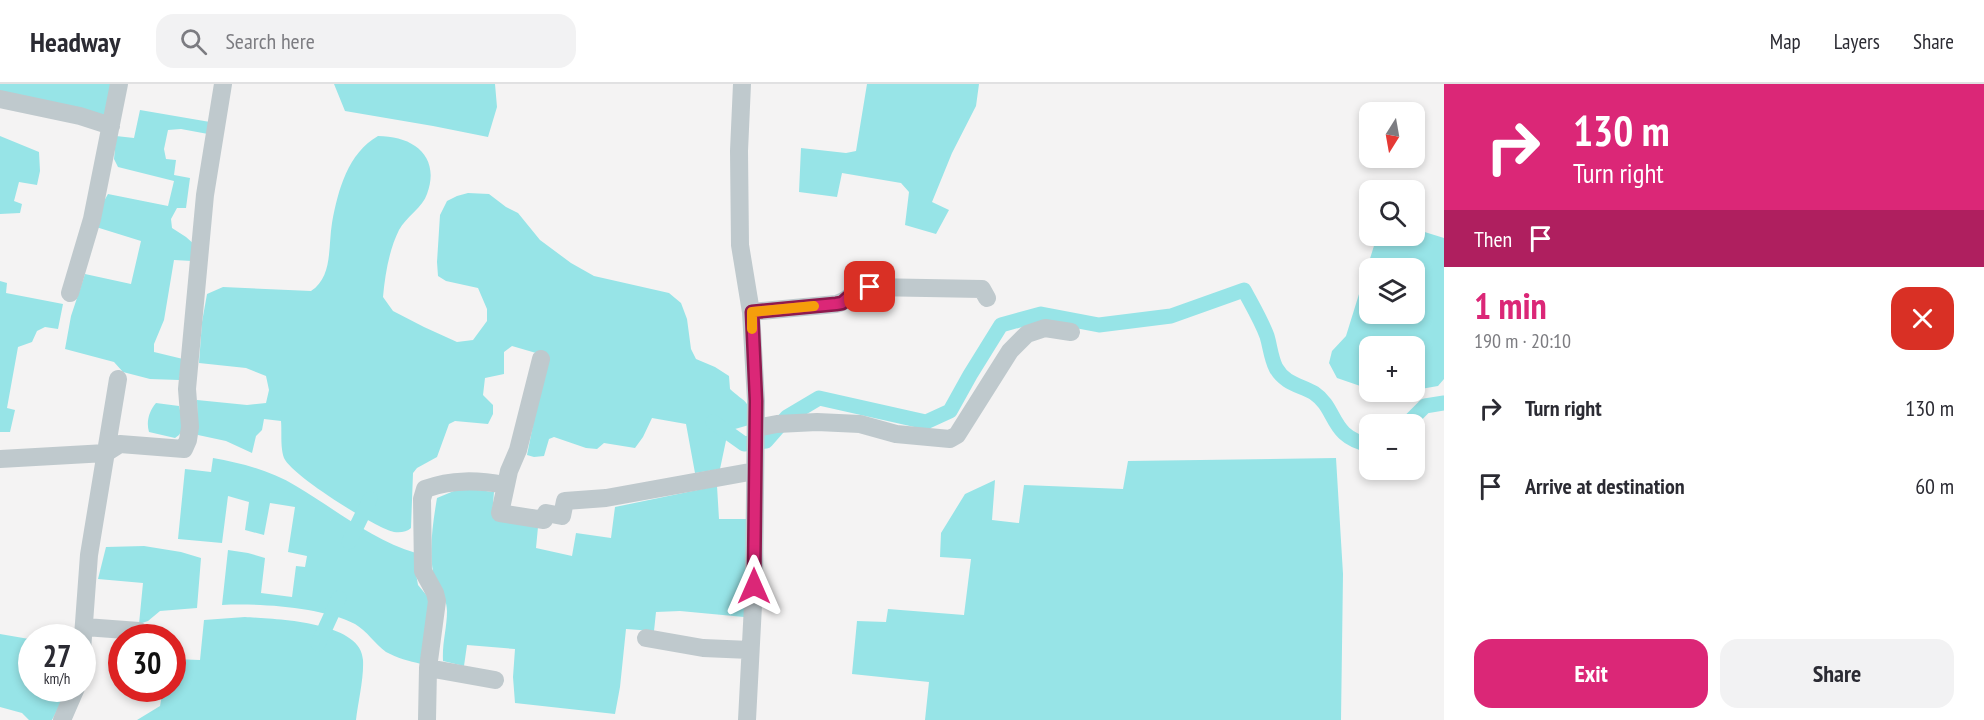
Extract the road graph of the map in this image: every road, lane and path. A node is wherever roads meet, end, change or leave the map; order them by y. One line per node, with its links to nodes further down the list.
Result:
1 (119, 84): 5 (street)
2 (223, 84): 13 (street)
3 (742, 84): 8 (street)
4 (0, 99): 5 (street)
5 (111, 126): 6 (street)
6 (70, 293)
7 (987, 298): 8 (street)
8 (752, 312): 12 (street)
9 (1071, 332): 12 (street)
10 (541, 358): 16 (street)
11 (118, 379): 13 (street)
12 (756, 428): 15 (street)
13 (106, 453): 14 (street); 17 (street)
14 (0, 459)
15 (755, 471): 16 (street); 19 (street)
16 (505, 486): 20 (street)
17 (85, 624)
18 (646, 638): 19 (street)
19 (750, 650): 25 (street)
20 (428, 668): 21 (street); 24 (street)
21 (495, 680)
22 (70, 702): 23 (street)
23 (62, 720)
24 (428, 720)
25 (747, 720)

